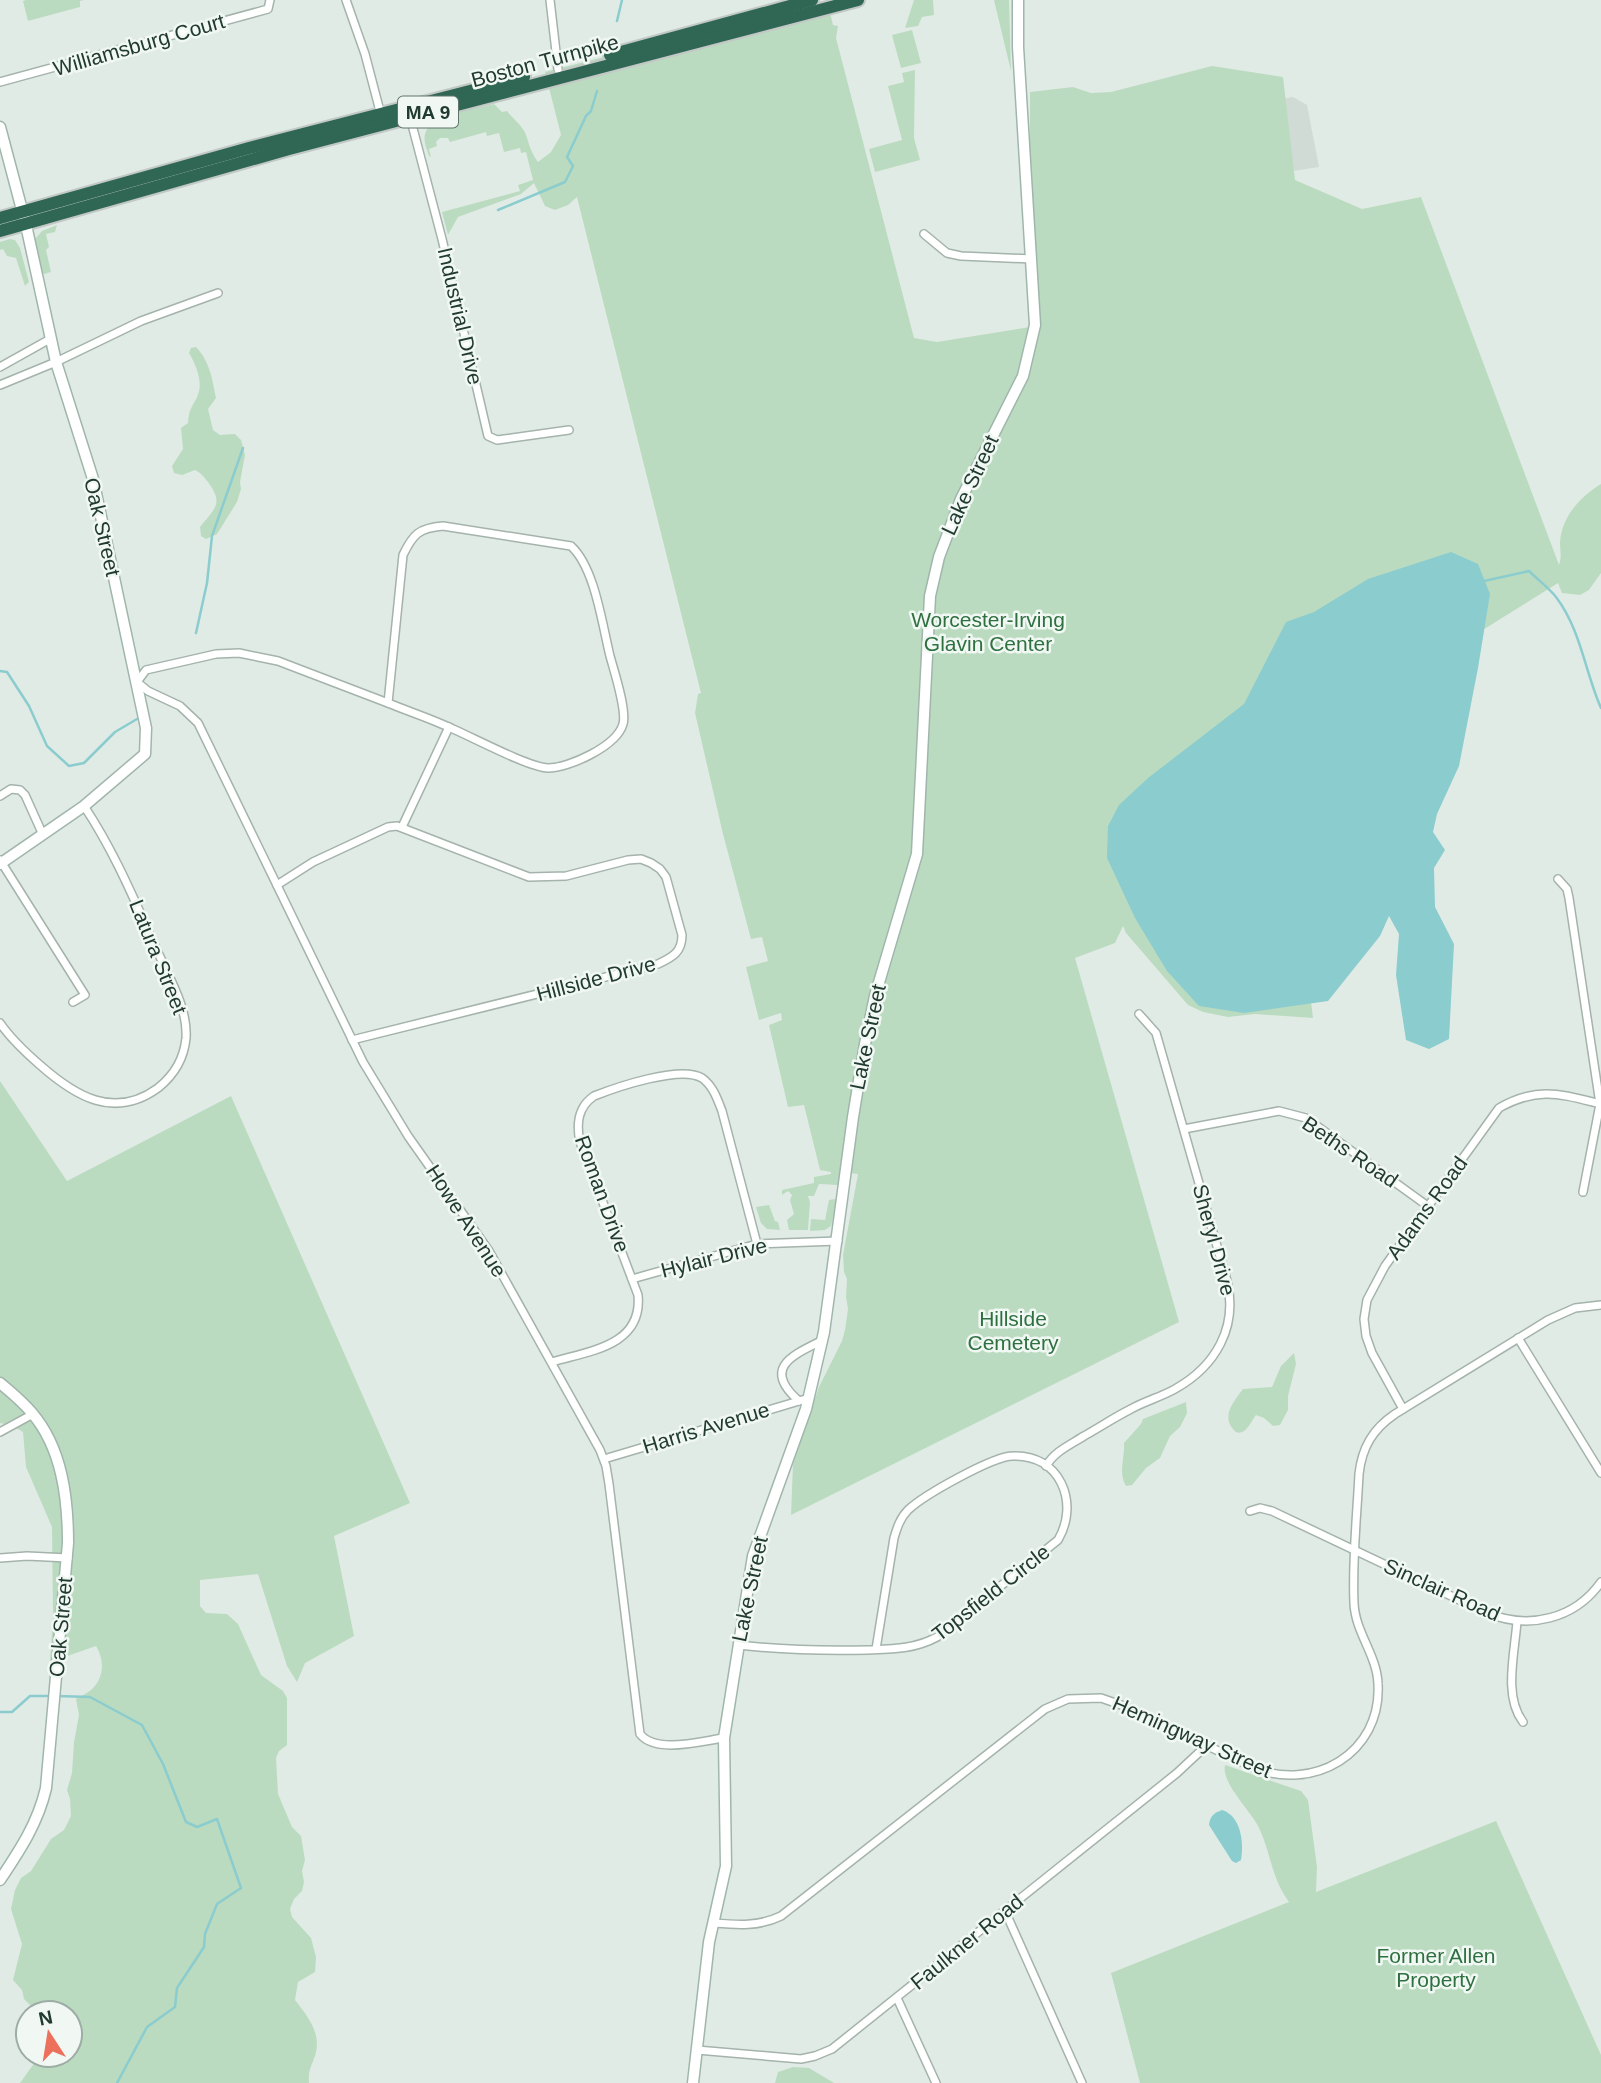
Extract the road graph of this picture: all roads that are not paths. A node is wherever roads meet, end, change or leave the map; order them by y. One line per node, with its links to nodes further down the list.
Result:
1 (270, 0): 8 (street, Williamsburg Court)
2 (346, 0): 9 (street)
3 (550, 0): 7 (street)
4 (812, 0): 7 (highway, Boston Turnpike / MA 9)
5 (858, 0): 10 (highway, Boston Turnpike / MA 9)
6 (1018, 0): 17 (main road, Lake Street)
7 (558, 69): 9 (highway, Boston Turnpike / MA 9)
8 (0, 82)
9 (381, 115): 12 (highway, Boston Turnpike / MA 9)
10 (410, 117): 14 (highway, Boston Turnpike / MA 9); 23 (street, Industrial Drive)
11 (0, 127): 12 (main road, Oak Street)
12 (22, 211): 13 (highway, Boston Turnpike / MA 9); 14 (main road, Oak Street)
13 (0, 218)
14 (26, 225): 15 (highway, Boston Turnpike / MA 9); 19 (main road, Oak Street)
15 (0, 231)
16 (924, 234): 17 (street)
17 (1032, 260): 42 (main road, Lake Street)
18 (218, 293): 20 (street)
19 (50, 339): 20 (main road, Oak Street); 21 (street)
20 (55, 362): 22 (street); 24 (main road, Oak Street)
21 (0, 367)
22 (0, 385)
23 (569, 430)
24 (137, 682): 25 (street); 28 (main road, Oak Street); 33 (street, Howe Avenue)
25 (388, 703): 26 (street); 26 (street)
26 (449, 727): 29 (street)
27 (0, 796): 30 (street)
28 (84, 806): 30 (main road, Oak Street); 36 (street, Latura Street)
29 (402, 827): 33 (street); 37 (street, Hillside Drive)
30 (43, 835): 31 (main road, Oak Street)
31 (1, 862): 34 (street)
32 (1558, 879): 38 (street)
33 (277, 885): 37 (street, Howe Avenue)
34 (73, 1002)
35 (1139, 1014): 39 (street, Sheryl Drive)
36 (0, 1023)
37 (352, 1040): 48 (street, Howe Avenue)
38 (1600, 1104): 40 (street); 41 (street, Adams Road)
39 (1184, 1129): 41 (street, Beths Road); 55 (street, Sheryl Drive)
40 (1584, 1192)
41 (1429, 1207): 51 (street, Adams Road)
42 (838, 1241): 43 (street, Hylair Drive); 47 (main road, Lake Street)
43 (757, 1244): 44 (street, Hylair Drive); 44 (street, Roman Drive)
44 (632, 1279): 48 (street, Roman Drive)
45 (1601, 1305): 46 (street, Hemingway Street)
46 (1518, 1338): 51 (street, Hemingway Street); 56 (street)
47 (823, 1339): 50 (main road, Lake Street); 50 (street)
48 (552, 1362): 54 (street, Howe Avenue)
49 (0, 1383): 52 (main road, Oak Street)
50 (804, 1399): 54 (street, Harris Avenue); 63 (main road, Lake Street)
51 (1403, 1409): 58 (street, Hemingway Street)
52 (33, 1413): 53 (street); 60 (main road, Oak Street)
53 (0, 1432)
54 (604, 1459): 66 (street, Howe Avenue)
55 (1046, 1466): 64 (street); 64 (street, Topsfield Circle)
56 (1601, 1474)
57 (1250, 1511): 58 (street, Sinclair Road)
58 (1356, 1551): 62 (street, Sinclair Road); 67 (street, Hemingway Street)
59 (0, 1558): 60 (street)
60 (68, 1558): 68 (main road, Oak Street)
61 (1601, 1582): 62 (street, Sinclair Road)
62 (1517, 1621): 65 (street)
63 (738, 1644): 64 (street, Topsfield Circle); 66 (main road, Lake Street)
64 (876, 1649)
65 (1523, 1722)
66 (724, 1738): 70 (main road, Lake Street)
67 (1207, 1745): 69 (street, Faulkner Road); 70 (street, Hemingway Street)
68 (0, 1880)
69 (1005, 1911): 71 (street, Faulkner Road); 75 (street)
70 (713, 1923): 72 (main road, Lake Street)
71 (897, 1998): 72 (street, Faulkner Road); 74 (street)
72 (697, 2050): 73 (main road, Lake Street)
73 (693, 2083)
74 (936, 2083)
75 (1082, 2083)

